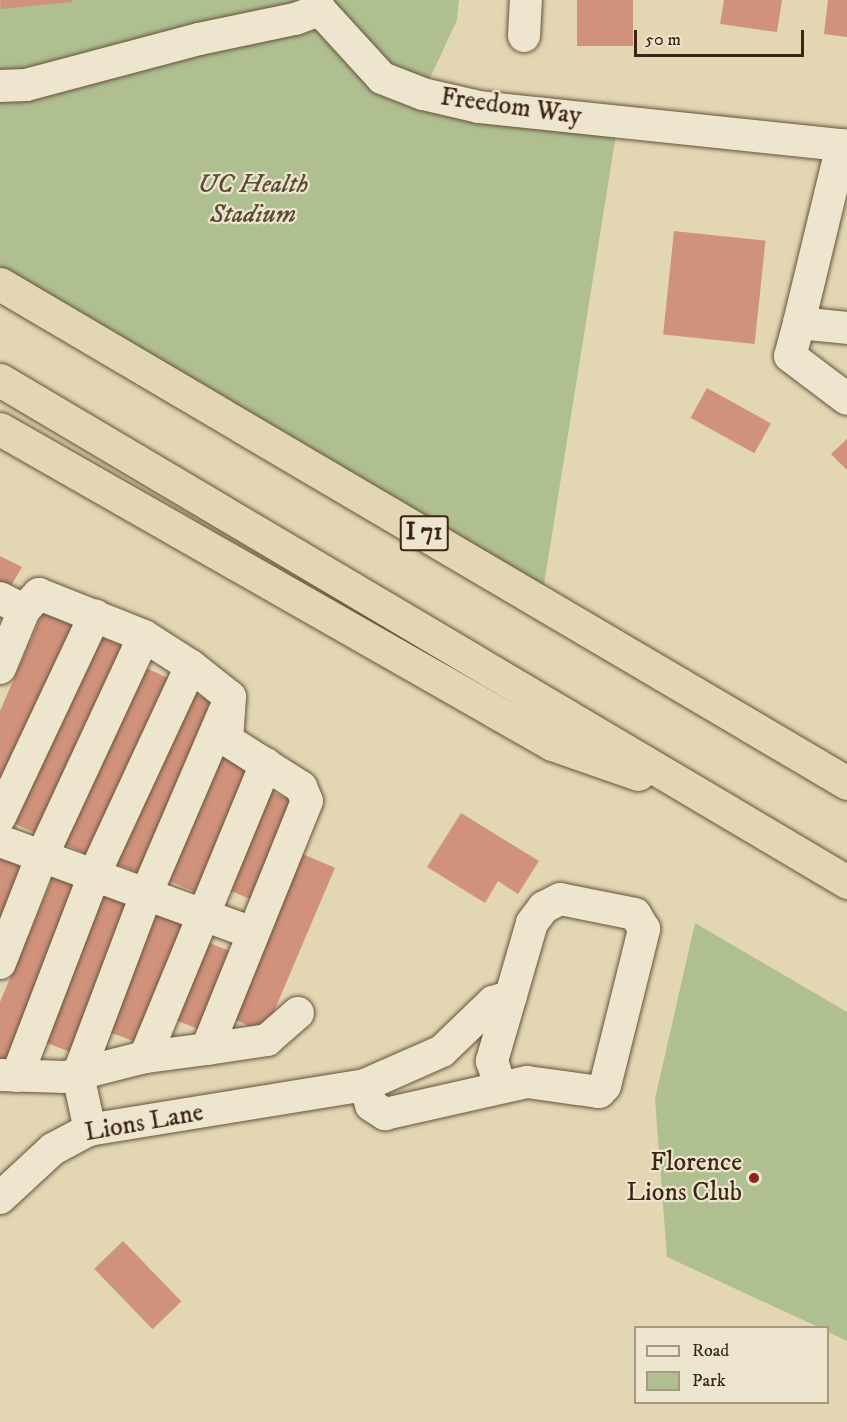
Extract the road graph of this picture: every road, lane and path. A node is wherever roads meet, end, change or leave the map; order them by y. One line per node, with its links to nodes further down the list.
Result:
1 (526, 0): 3 (street)
2 (326, 5): 4 (street, Freedom Way); 5 (street, Freedom Way)
3 (524, 36)
4 (0, 86)
5 (844, 145): 7 (street)
6 (0, 285): 19 (highway, I 71)
7 (799, 322): 8 (street); 10 (street)
8 (847, 328)
9 (0, 380): 20 (highway)
10 (847, 399)
11 (0, 429): 20 (highway)
12 (12, 604): 13 (street); 16 (street)
13 (95, 615): 14 (street); 21 (street)
14 (144, 636): 15 (street); 23 (street)
15 (191, 666): 17 (street); 24 (street)
16 (0, 668)
17 (230, 697): 18 (street); 26 (street)
18 (266, 764): 27 (street); 28 (street)
19 (847, 783)
20 (706, 798): 25 (highway)
21 (0, 817)
22 (0, 841): 23 (street)
23 (42, 856): 24 (street); 29 (street)
24 (94, 875): 26 (street); 34 (street)
25 (847, 882)
26 (147, 892): 27 (street); 35 (street)
27 (202, 913): 28 (street); 33 (street)
28 (253, 933): 32 (street)
29 (0, 963)
30 (511, 996): 36 (street, Lions Lane); 37 (street); 37 (street)
31 (298, 1013): 32 (street)
32 (207, 1049): 33 (street)
33 (145, 1057): 35 (street)
34 (9, 1075): 35 (street)
35 (78, 1075): 38 (street)
36 (365, 1085): 37 (street); 38 (street, Lions Lane)
37 (500, 1086)
38 (90, 1130): 39 (street, Lions Lane)
39 (0, 1198)

